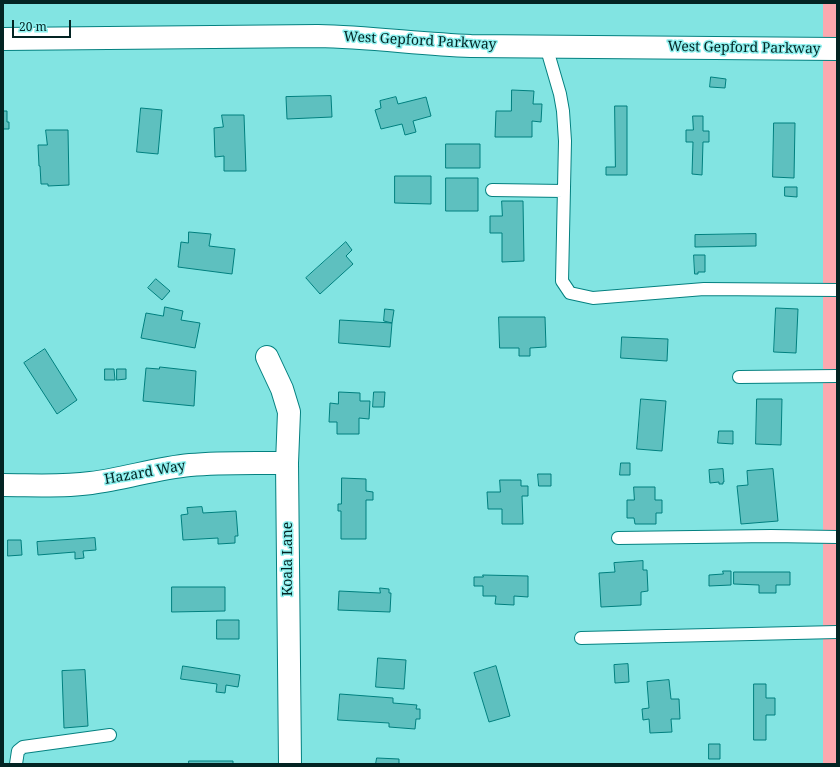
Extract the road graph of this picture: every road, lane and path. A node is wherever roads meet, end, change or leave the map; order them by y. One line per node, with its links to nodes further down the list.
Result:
1 (3, 39): 2 (street, West Gepford Parkway)
2 (546, 46): 3 (street, West Gepford Parkway); 5 (lane)
3 (837, 49)
4 (492, 190): 5 (lane)
5 (564, 191): 6 (lane)
6 (837, 290)
7 (267, 358): 10 (street, Koala Lane)
8 (739, 376): 9 (lane)
9 (837, 376)
10 (288, 463): 11 (street, Hazard Way); 18 (street, Koala Lane)
11 (3, 485)
12 (837, 537): 13 (lane)
13 (618, 538)
14 (837, 632): 15 (lane)
15 (581, 638)
16 (110, 735): 17 (lane)
17 (16, 764)
18 (290, 764)

